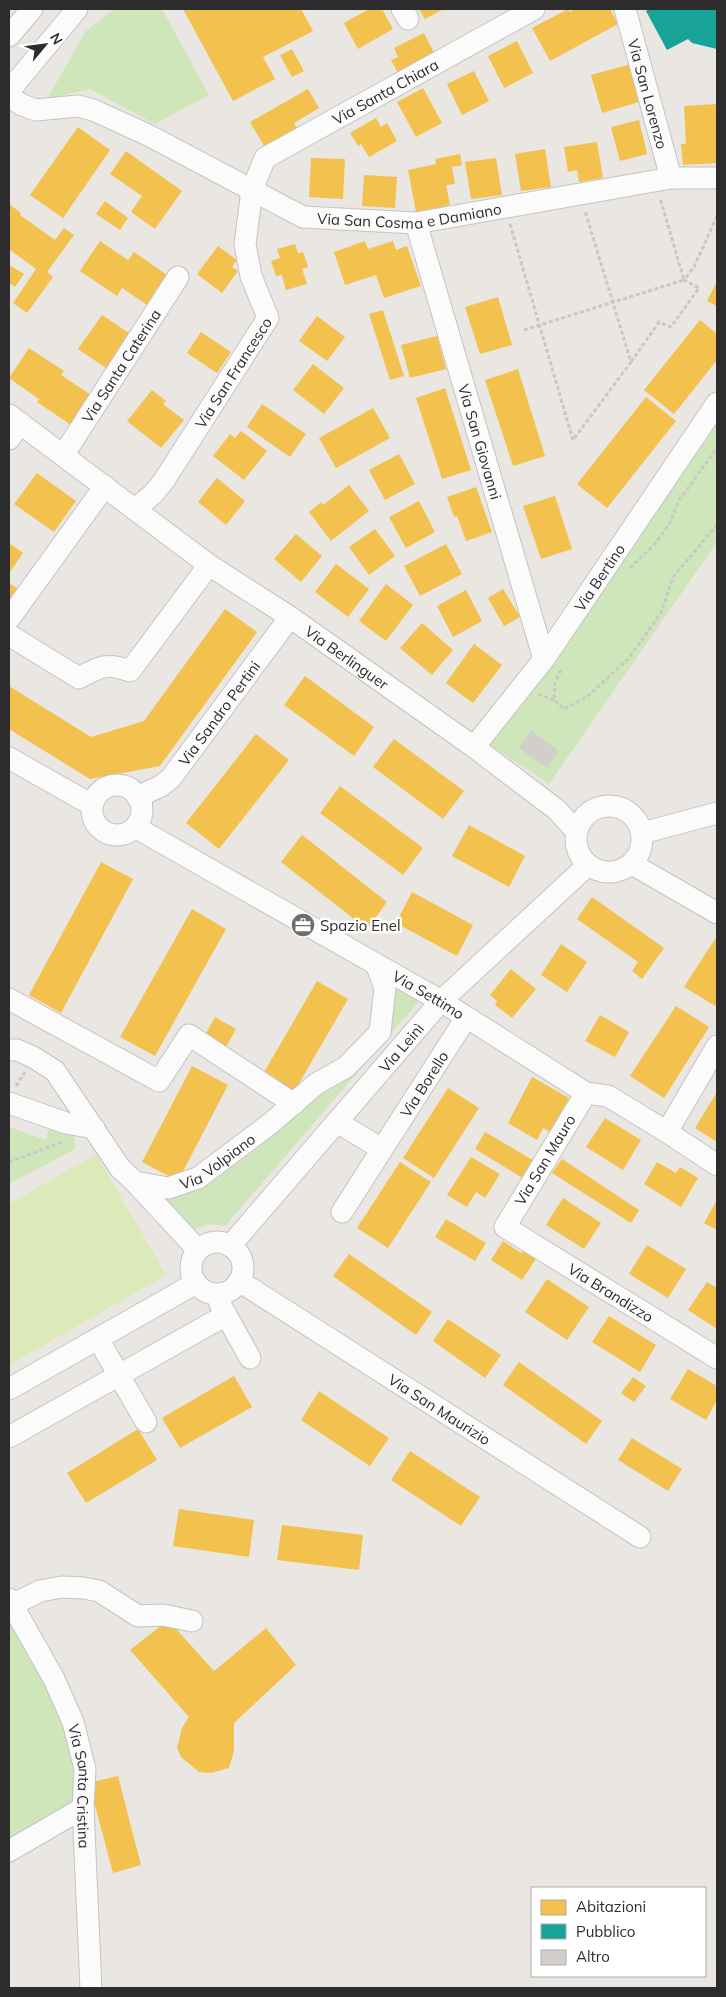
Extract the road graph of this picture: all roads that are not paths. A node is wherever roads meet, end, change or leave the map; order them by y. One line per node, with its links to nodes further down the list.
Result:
1 (32, 9): 5 (street)
2 (77, 9): 6 (street)
3 (534, 9): 10 (street, Via Santa Chiara)
4 (625, 9): 9 (street, Via San Lorenzo)
5 (9, 36)
6 (9, 91)
7 (9, 96): 10 (street, Via San Cosma e Damiano)
8 (717, 178): 9 (street, Via San Cosma e Damiano)
9 (663, 179): 11 (street, Via San Cosma e Damiano)
10 (252, 190): 11 (street, Via San Cosma e Damiano); 17 (street, Via San Francesco)
11 (416, 223): 22 (street, Via San Giovanni)
12 (178, 277): 15 (street, Via Santa Caterina)
13 (717, 403): 22 (street, Via Bertino)
14 (12, 426): 15 (street)
15 (64, 454): 16 (street)
16 (105, 486): 17 (street); 20 (street)
17 (135, 508): 18 (street, Via Berlinguer)
18 (209, 565): 19 (street, Via Berlinguer); 21 (street)
19 (290, 617): 23 (street, Via Berlinguer); 25 (street, Via Sandro Pertini)
20 (9, 619)
21 (9, 635)
22 (544, 659): 23 (street, Via Bertino)
23 (474, 747): 28 (street, Via Berlinguer)
24 (9, 758): 26 (street)
25 (137, 797): 26 (street); 29 (street)
26 (92, 805): 29 (street)
27 (717, 813): 30 (street)
28 (580, 823): 30 (street); 32 (street)
29 (135, 827): 34 (street, Via Settimo)
30 (642, 833): 31 (street)
31 (632, 864): 32 (street); 33 (street)
32 (588, 865): 36 (street, Via Leinì)
33 (717, 913)
34 (376, 964): 36 (street, Via Settimo); 42 (street, Via Volpiano)
35 (9, 999): 42 (street)
36 (441, 1001): 37 (street, Via Settimo); 43 (street, Via Leinì)
37 (466, 1018): 40 (street, Via Settimo); 46 (street, Via Borello)
38 (717, 1046): 45 (street)
39 (9, 1050): 44 (street)
40 (586, 1093): 45 (street, Via Settimo); 50 (street, Via San Mauro)
41 (11, 1097): 44 (street)
42 (294, 1104): 48 (street, Via Volpiano)
43 (337, 1122): 46 (street); 51 (street, Via Leinì)
44 (94, 1128): 48 (street)
45 (667, 1132): 47 (street, Via Settimo)
46 (382, 1149): 49 (street, Via Borello)
47 (717, 1166)
48 (134, 1182): 52 (street)
49 (342, 1212)
50 (505, 1227): 59 (street, Via Brandizzo)
51 (230, 1246): 52 (street); 53 (street)
52 (198, 1250): 54 (street)
53 (239, 1281): 55 (street); 64 (street, Via San Maurizio)
54 (196, 1283): 55 (street); 57 (street)
55 (218, 1294): 56 (street)
56 (226, 1315): 58 (street); 60 (street)
57 (98, 1340): 60 (street); 61 (street)
58 (250, 1358)
59 (717, 1358)
60 (119, 1376): 62 (street); 63 (street)
61 (9, 1389)
62 (146, 1422)
63 (9, 1437)
64 (640, 1536)
65 (11, 1602): 66 (street); 67 (street, Via Santa Cristina)
66 (192, 1621)
67 (83, 1808): 68 (street); 69 (street, Via Santa Cristina)
68 (9, 1851)
69 (91, 1988)

